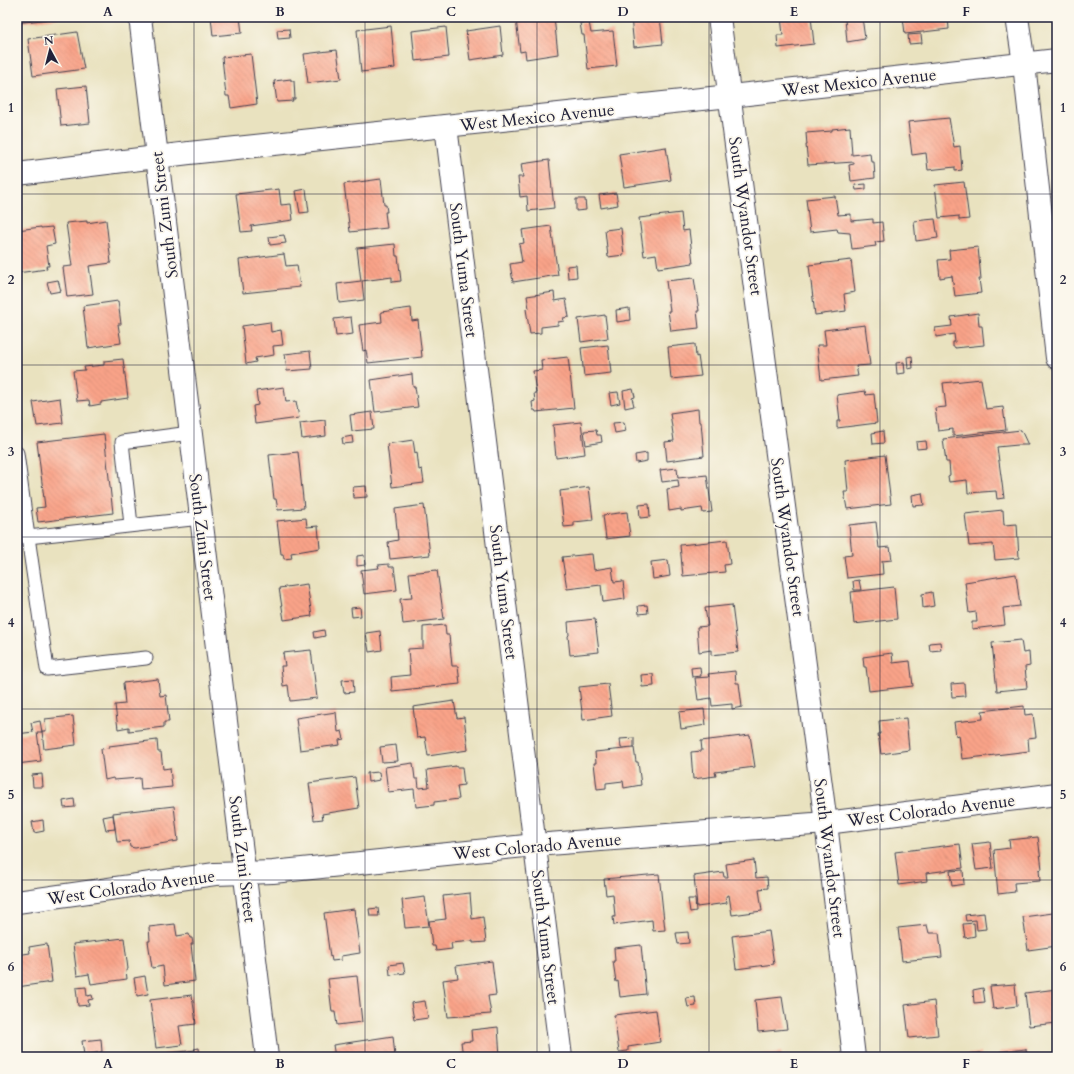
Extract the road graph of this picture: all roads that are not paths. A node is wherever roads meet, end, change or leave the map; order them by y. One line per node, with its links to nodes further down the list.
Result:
1 (140, 17): 8 (street, South Zuni Street)
2 (719, 17): 6 (street, South Wyandot Street)
3 (1017, 17): 5 (street)
4 (1057, 60): 5 (street, West Mexico Avenue)
5 (1024, 64): 6 (street, West Mexico Avenue); 10 (street)
6 (730, 96): 7 (street, West Mexico Avenue); 18 (street, South Wyandot Street)
7 (446, 126): 8 (street, West Mexico Avenue); 19 (street, South Yuma Street)
8 (157, 157): 9 (street, West Mexico Avenue); 11 (street, South Zuni Street)
9 (17, 174)
10 (1057, 358)
11 (190, 433): 13 (street, South Zuni Street); 14 (lane)
12 (17, 453): 15 (lane)
13 (201, 518): 14 (lane); 20 (street, South Zuni Street)
14 (131, 525): 15 (lane)
15 (28, 537): 16 (lane)
16 (146, 658)
17 (1057, 794): 18 (street, West Colorado Avenue)
18 (826, 823): 19 (street, West Colorado Avenue); 24 (street, South Wyandot Street)
19 (535, 845): 20 (street, West Colorado Avenue); 23 (street, South Yuma Street)
20 (245, 874): 21 (street, West Colorado Avenue); 22 (street, South Zuni Street)
21 (17, 902)
22 (267, 1057)
23 (561, 1057)
24 (854, 1057)

